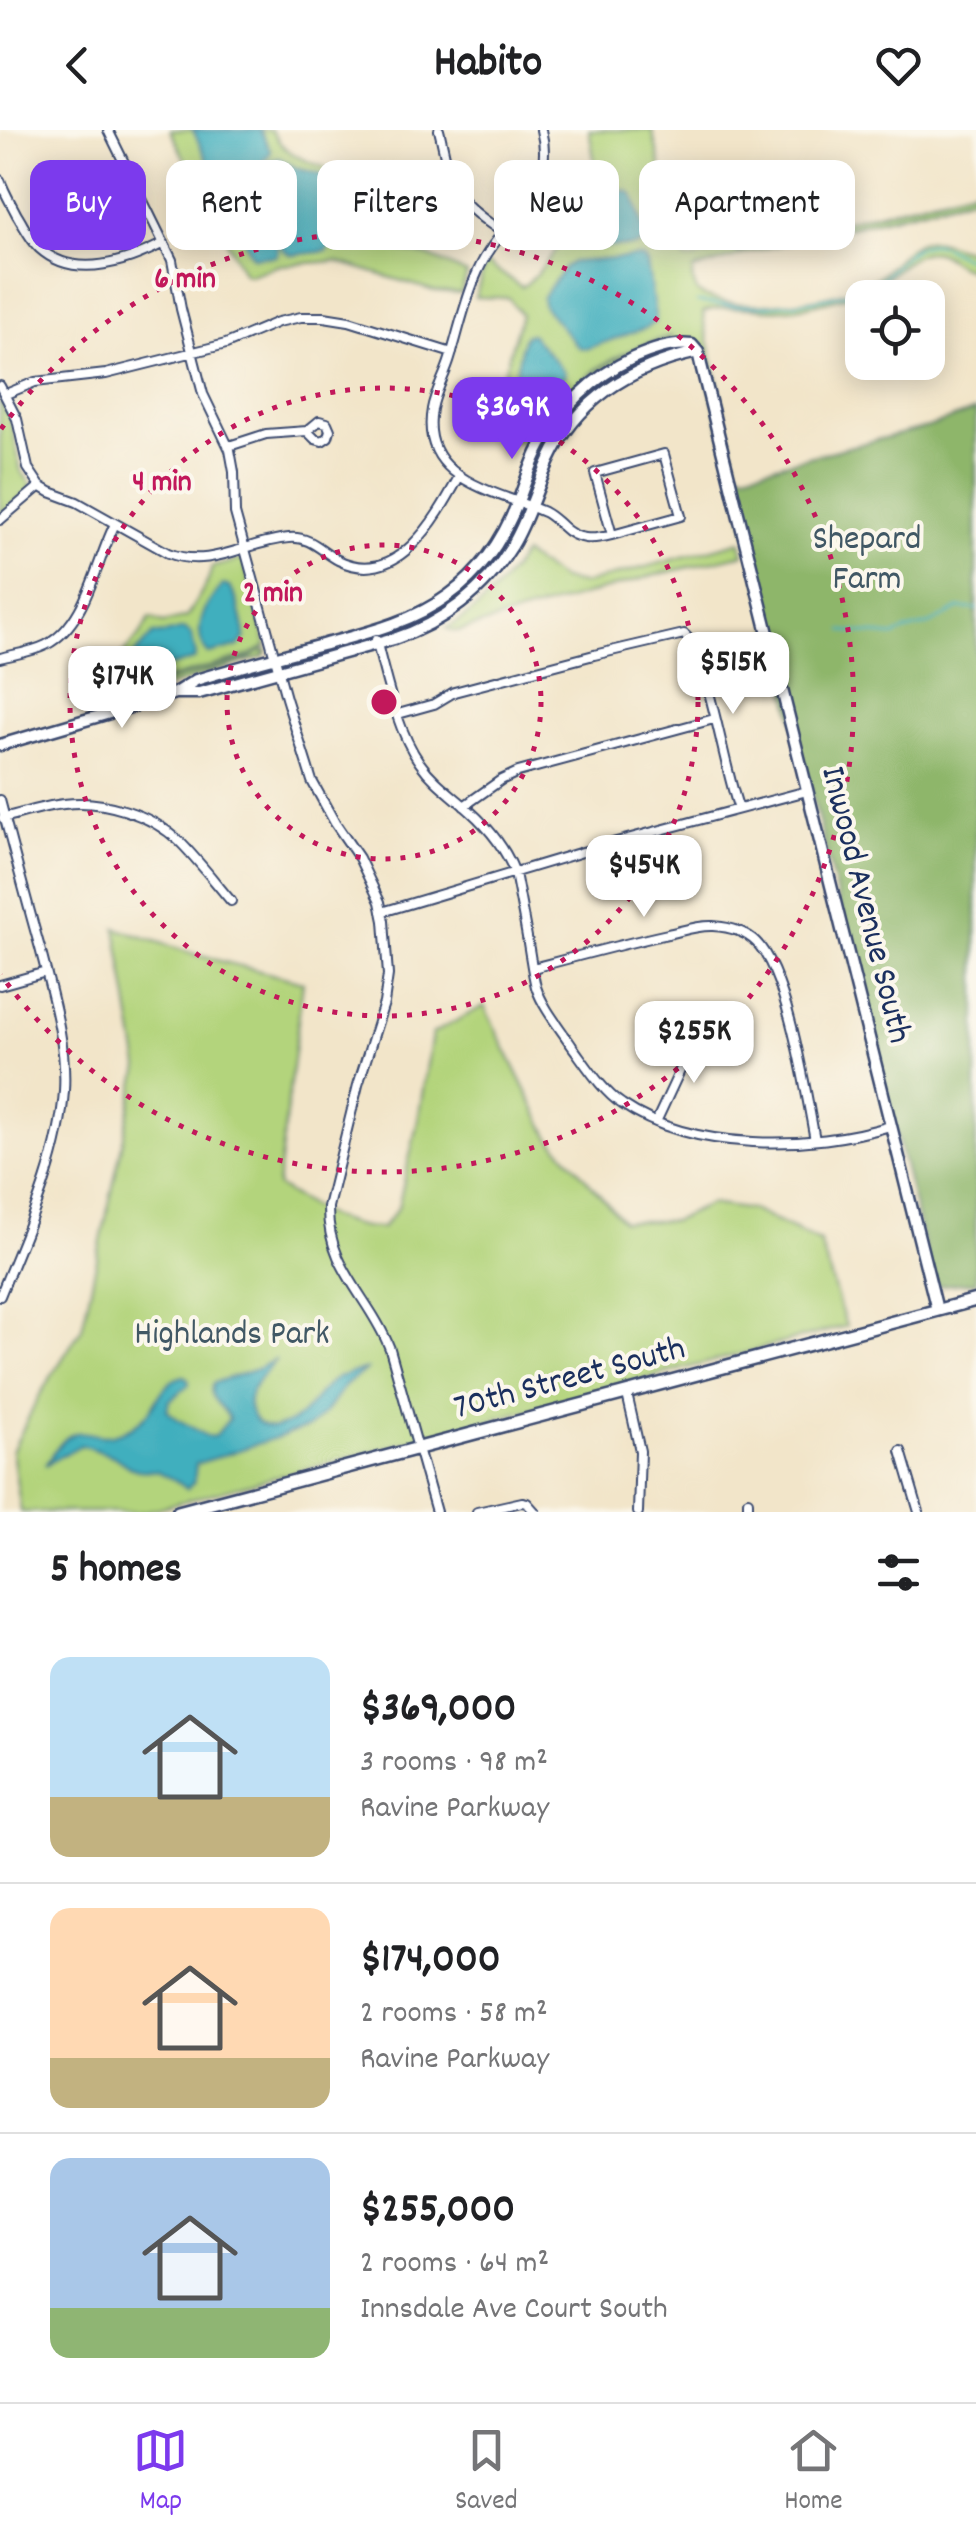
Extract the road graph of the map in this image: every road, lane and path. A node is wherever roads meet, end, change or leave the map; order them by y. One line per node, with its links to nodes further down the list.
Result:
1 (108, 130): 9 (street)
2 (439, 130): 4 (street)
3 (541, 130): 5 (street)
4 (447, 160)
5 (545, 160)
6 (0, 180): 9 (street)
7 (474, 209): 8 (street)
8 (494, 225)
9 (164, 243): 11 (street)
10 (494, 246): 12 (street)
11 (192, 352): 12 (street); 14 (street); 16 (street)
12 (452, 352): 17 (street)
13 (698, 352): 19 (street); 20 (street); 34 (street, Inwood Avenue South)
14 (3, 390): 18 (street)
15 (307, 432): 16 (street)
16 (229, 446): 24 (street)
17 (459, 477): 19 (street); 24 (street)
18 (40, 486): 21 (street); 22 (street)
19 (518, 502): 20 (street); 25 (street)
20 (530, 507): 23 (street); 26 (street)
21 (0, 520)
22 (115, 524): 24 (street); 27 (street)
23 (612, 535): 23 (street)
24 (245, 549): 28 (street)
25 (373, 630): 26 (street); 28 (street)
26 (377, 644): 29 (street); 31 (street)
27 (0, 658)
28 (275, 658): 29 (street); 30 (street)
29 (278, 671): 30 (street); 41 (street)
30 (174, 694): 33 (street)
31 (398, 714): 32 (street); 36 (street)
32 (714, 719): 36 (street); 37 (street)
33 (0, 744)
34 (807, 792): 37 (street); 47 (street, Inwood Avenue South)
35 (0, 800): 38 (street)
36 (464, 806): 39 (street)
37 (738, 809): 39 (street)
38 (2, 819): 40 (street); 43 (street)
39 (516, 873): 41 (street); 42 (street)
40 (231, 901)
41 (382, 912): 53 (street)
42 (533, 968): 46 (street); 48 (street)
43 (46, 972): 44 (street); 49 (street)
44 (0, 985)
45 (697, 1034): 46 (street)
46 (656, 1122): 48 (street)
47 (890, 1126): 48 (street); 51 (street, Inwood Avenue South)
48 (815, 1140)
49 (0, 1296)
50 (976, 1300): 51 (main road, 70th Street South)
51 (936, 1310): 52 (main road, 70th Street South)
52 (627, 1394): 53 (main road, 70th Street South); 60 (street)
53 (418, 1449): 56 (main road, 70th Street South); 57 (street)
54 (901, 1450): 62 (street)
55 (748, 1501): 61 (street)
56 (178, 1512)
57 (436, 1512)
58 (477, 1512): 59 (street)
59 (535, 1512)
60 (638, 1512)
61 (748, 1512)
62 (918, 1512)

